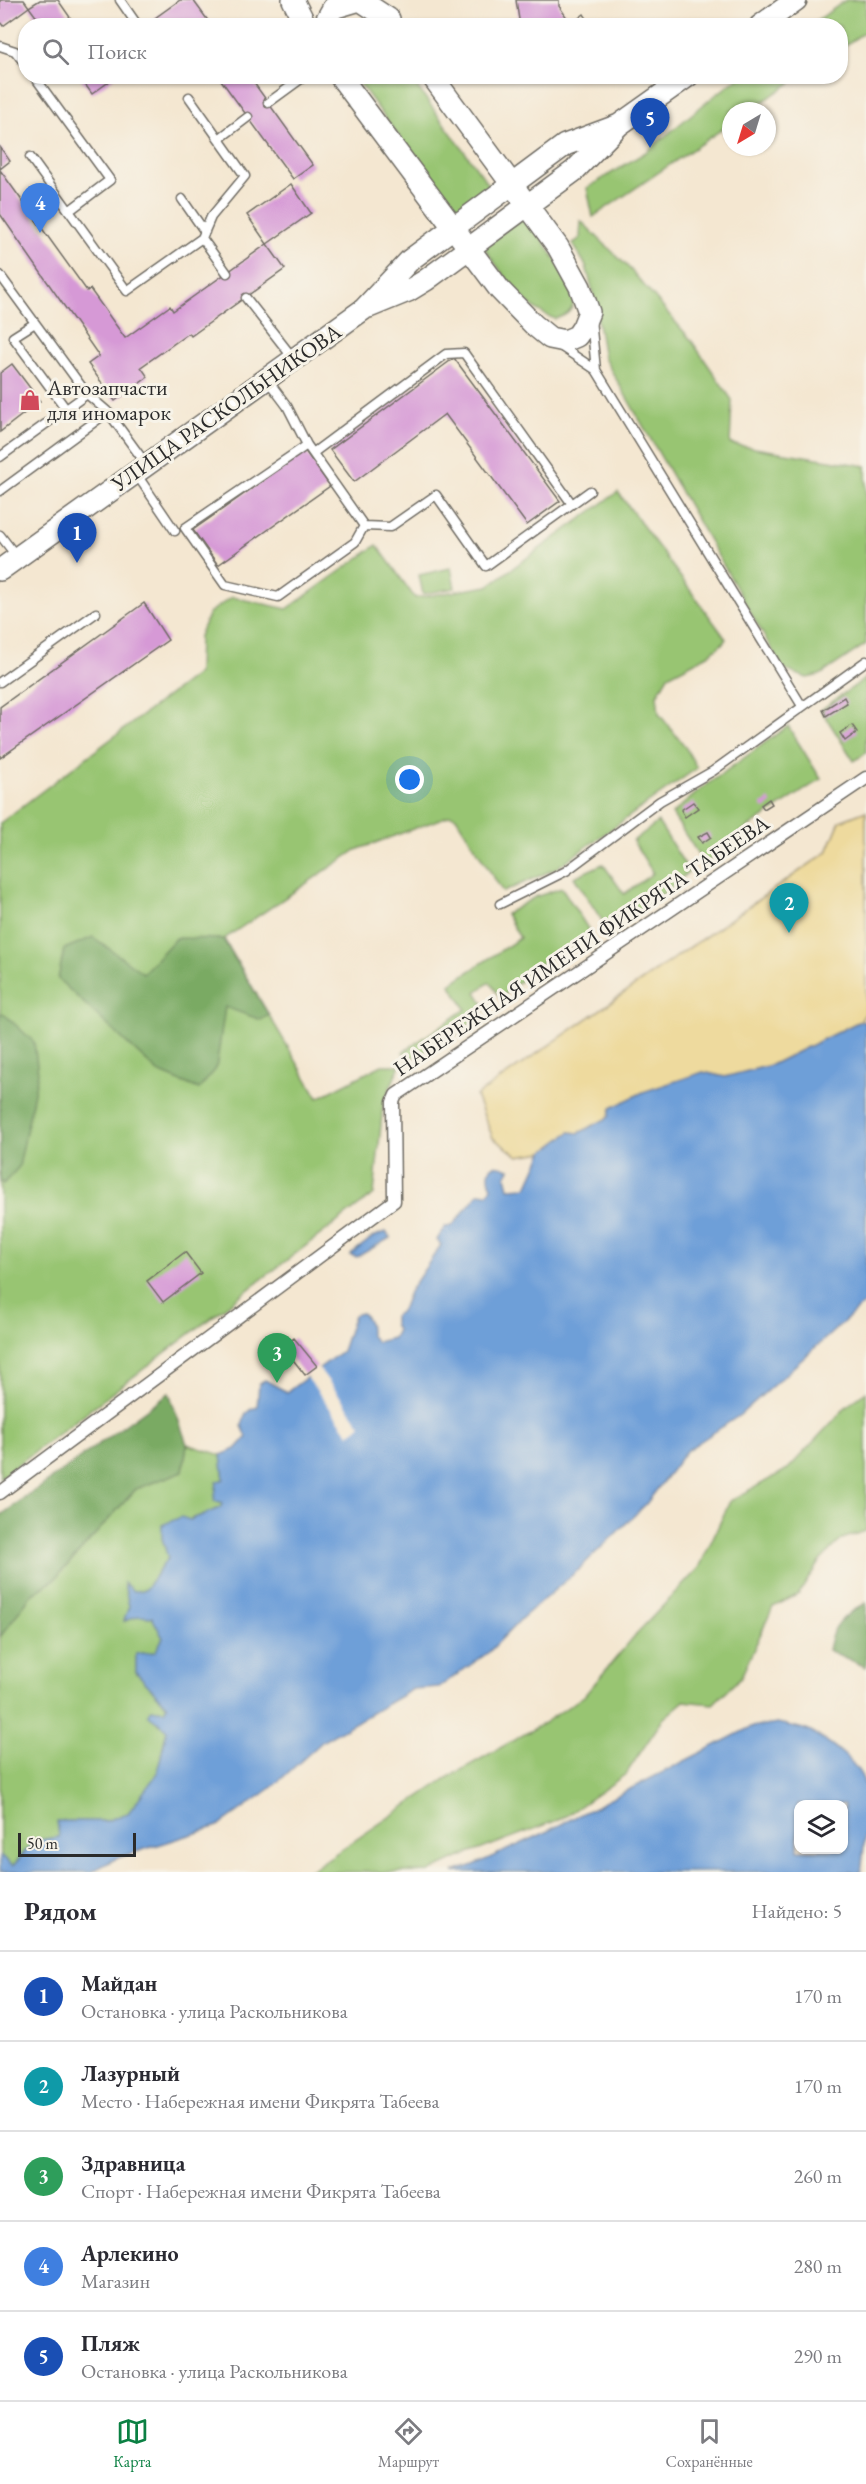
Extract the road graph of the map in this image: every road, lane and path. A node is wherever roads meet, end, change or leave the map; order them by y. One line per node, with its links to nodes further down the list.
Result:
1 (120, 0): 5 (lane)
2 (293, 0): 6 (street)
3 (376, 0): 9 (street)
4 (785, 3): 10 (street)
5 (132, 18)
6 (302, 18)
7 (327, 18): 8 (street)
8 (386, 18)
9 (389, 18)
10 (769, 18)
11 (0, 46): 12 (lane)
12 (18, 55)
13 (40, 84): 27 (lane)
14 (294, 84): 19 (lane)
15 (346, 84): 28 (street)
16 (438, 84): 24 (street)
17 (677, 84): 21 (street, УЛИЦА РАСКОЛЬНИКОВА)
18 (189, 97): 22 (lane)
19 (268, 103)
20 (248, 117): 22 (lane)
21 (619, 125): 24 (street, УЛИЦА РАСКОЛЬНИКОВА); 26 (street, УЛИЦА РАСКОЛЬНИКОВА)
22 (219, 139): 29 (lane)
23 (30, 157): 27 (lane)
24 (511, 186): 26 (street); 28 (street, УЛИЦА РАСКОЛЬНИКОВА)
25 (182, 199): 29 (lane)
26 (528, 207): 30 (street, УЛИЦА РАСКОЛЬНИКОВА); 35 (street)
27 (69, 211): 29 (lane)
28 (454, 228): 30 (street); 34 (street, УЛИЦА РАСКОЛЬНИКОВА)
29 (204, 235): 31 (lane)
30 (468, 248): 34 (street, УЛИЦА РАСКОЛЬНИКОВА); 37 (street)
31 (228, 273)
32 (0, 275): 36 (lane)
33 (246, 298): 38 (lane)
34 (364, 309): 38 (street, УЛИЦА РАСКОЛЬНИКОВА)
35 (589, 312): 37 (street); 39 (lane)
36 (35, 323): 41 (lane); 42 (lane)
37 (550, 338): 39 (lane)
38 (293, 358): 40 (street, УЛИЦА РАСКОЛЬНИКОВА)
39 (596, 370): 59 (lane)
40 (266, 378): 44 (lane); 47 (street, УЛИЦА РАСКОЛЬНИКОВА)
41 (87, 394): 42 (lane); 43 (lane)
42 (66, 410): 46 (lane)
43 (108, 412): 47 (lane); 48 (lane)
44 (307, 445): 45 (lane); 51 (lane)
45 (313, 453): 50 (lane); 51 (lane)
46 (0, 457)
47 (140, 468): 52 (lane); 54 (street, УЛИЦА РАСКОЛЬНИКОВА)
48 (0, 491)
49 (590, 491): 50 (lane)
50 (572, 504): 51 (lane)
51 (364, 526)
52 (175, 531)
53 (0, 535): 54 (lane)
54 (17, 557): 55 (street, УЛИЦА РАСКОЛЬНИКОВА)
55 (0, 570)
56 (96, 613): 58 (lane)
57 (866, 662): 59 (lane)
58 (0, 682)
59 (802, 706): 61 (lane)
60 (866, 778): 62 (street, НАБЕРЕЖНАЯ ИМЕНИ ФИКРЯТА ТАБЕЕВА)
61 (500, 904)
62 (2, 1490)

